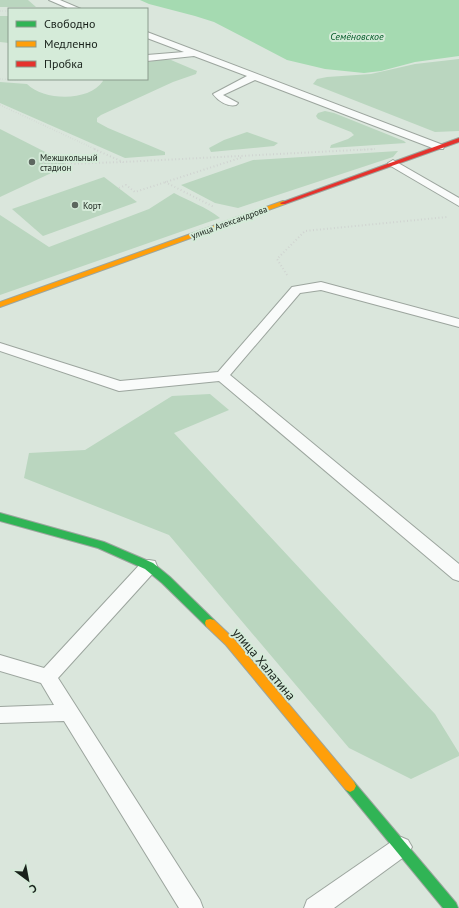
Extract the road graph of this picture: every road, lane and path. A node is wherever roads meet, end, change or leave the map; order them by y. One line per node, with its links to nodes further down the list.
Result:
1 (53, 0): 2 (lane)
2 (74, 8)
3 (148, 35): 4 (lane)
4 (196, 53): 5 (lane); 6 (lane)
5 (148, 58)
6 (255, 76): 7 (lane); 10 (lane)
7 (232, 103)
8 (0, 105): 13 (path)
9 (459, 140): 10 (street, улица Александрова)
10 (439, 147): 15 (street, улица Александрова)
11 (382, 148): 12 (path)
12 (247, 155): 13 (path); 16 (path)
13 (123, 162): 14 (path)
14 (43, 163)
15 (393, 163): 18 (lane); 20 (street, улица Александрова)
16 (165, 182): 17 (path); 20 (path)
17 (119, 188)
18 (459, 203)
19 (451, 216): 21 (path)
20 (235, 220): 22 (street, улица Александрова)
21 (296, 290): 23 (lane); 25 (lane)
22 (0, 305)
23 (459, 323)
24 (0, 348): 25 (lane)
25 (222, 376): 28 (lane)
26 (0, 517): 27 (street, улица Халатина)
27 (149, 566): 30 (lane); 33 (street, улица Халатина)
28 (459, 574)
29 (0, 663): 30 (lane)
30 (47, 677): 31 (lane)
31 (69, 713): 32 (lane); 34 (lane)
32 (0, 715)
33 (401, 847): 35 (lane); 36 (street, улица Халатина)
34 (192, 908)
35 (315, 908)
36 (451, 908)

